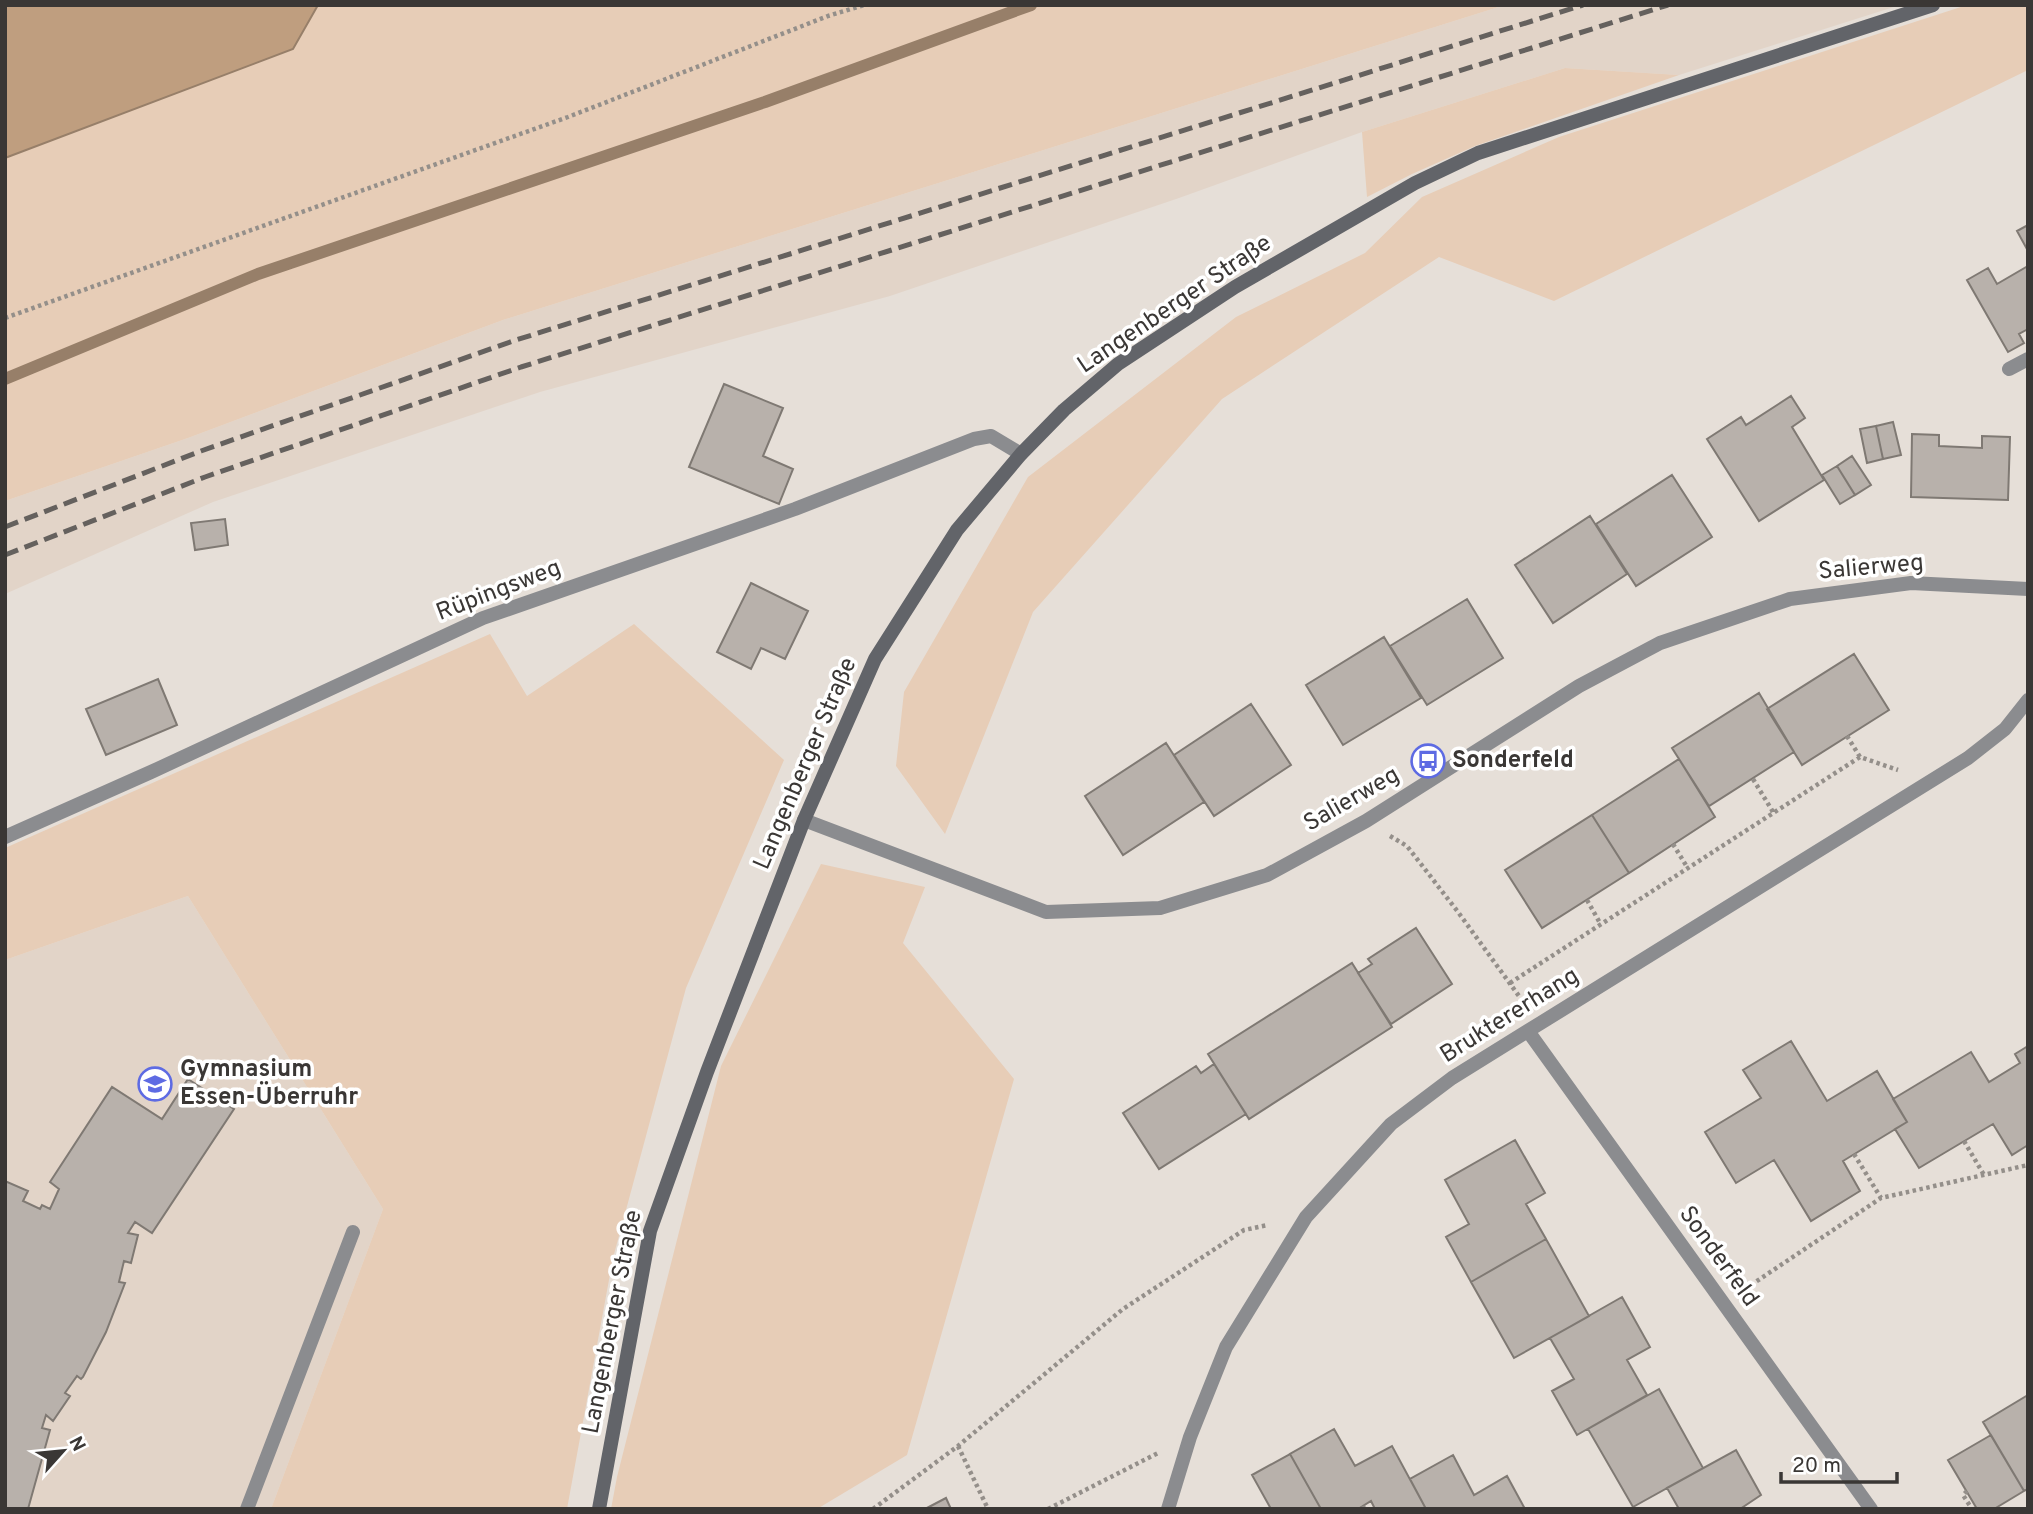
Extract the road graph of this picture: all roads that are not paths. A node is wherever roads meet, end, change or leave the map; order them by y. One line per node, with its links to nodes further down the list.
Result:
1 (1933, 5): 4 (main road, Langenberger Straße)
2 (2028, 359): 3 (street)
3 (2009, 369)
4 (1021, 454): 7 (main road, Langenberger Straße); 8 (street, Rüpingsweg)
5 (2028, 589): 7 (street, Salierweg)
6 (2028, 700): 9 (street, Bruktererhang)
7 (804, 820): 12 (main road, Langenberger Straße)
8 (5, 837)
9 (1534, 1028): 13 (street, Bruktererhang); 14 (street, Sonderfeld)
10 (353, 1232): 11 (street)
11 (247, 1509)
12 (599, 1509)
13 (1168, 1509)
14 (1871, 1509)

